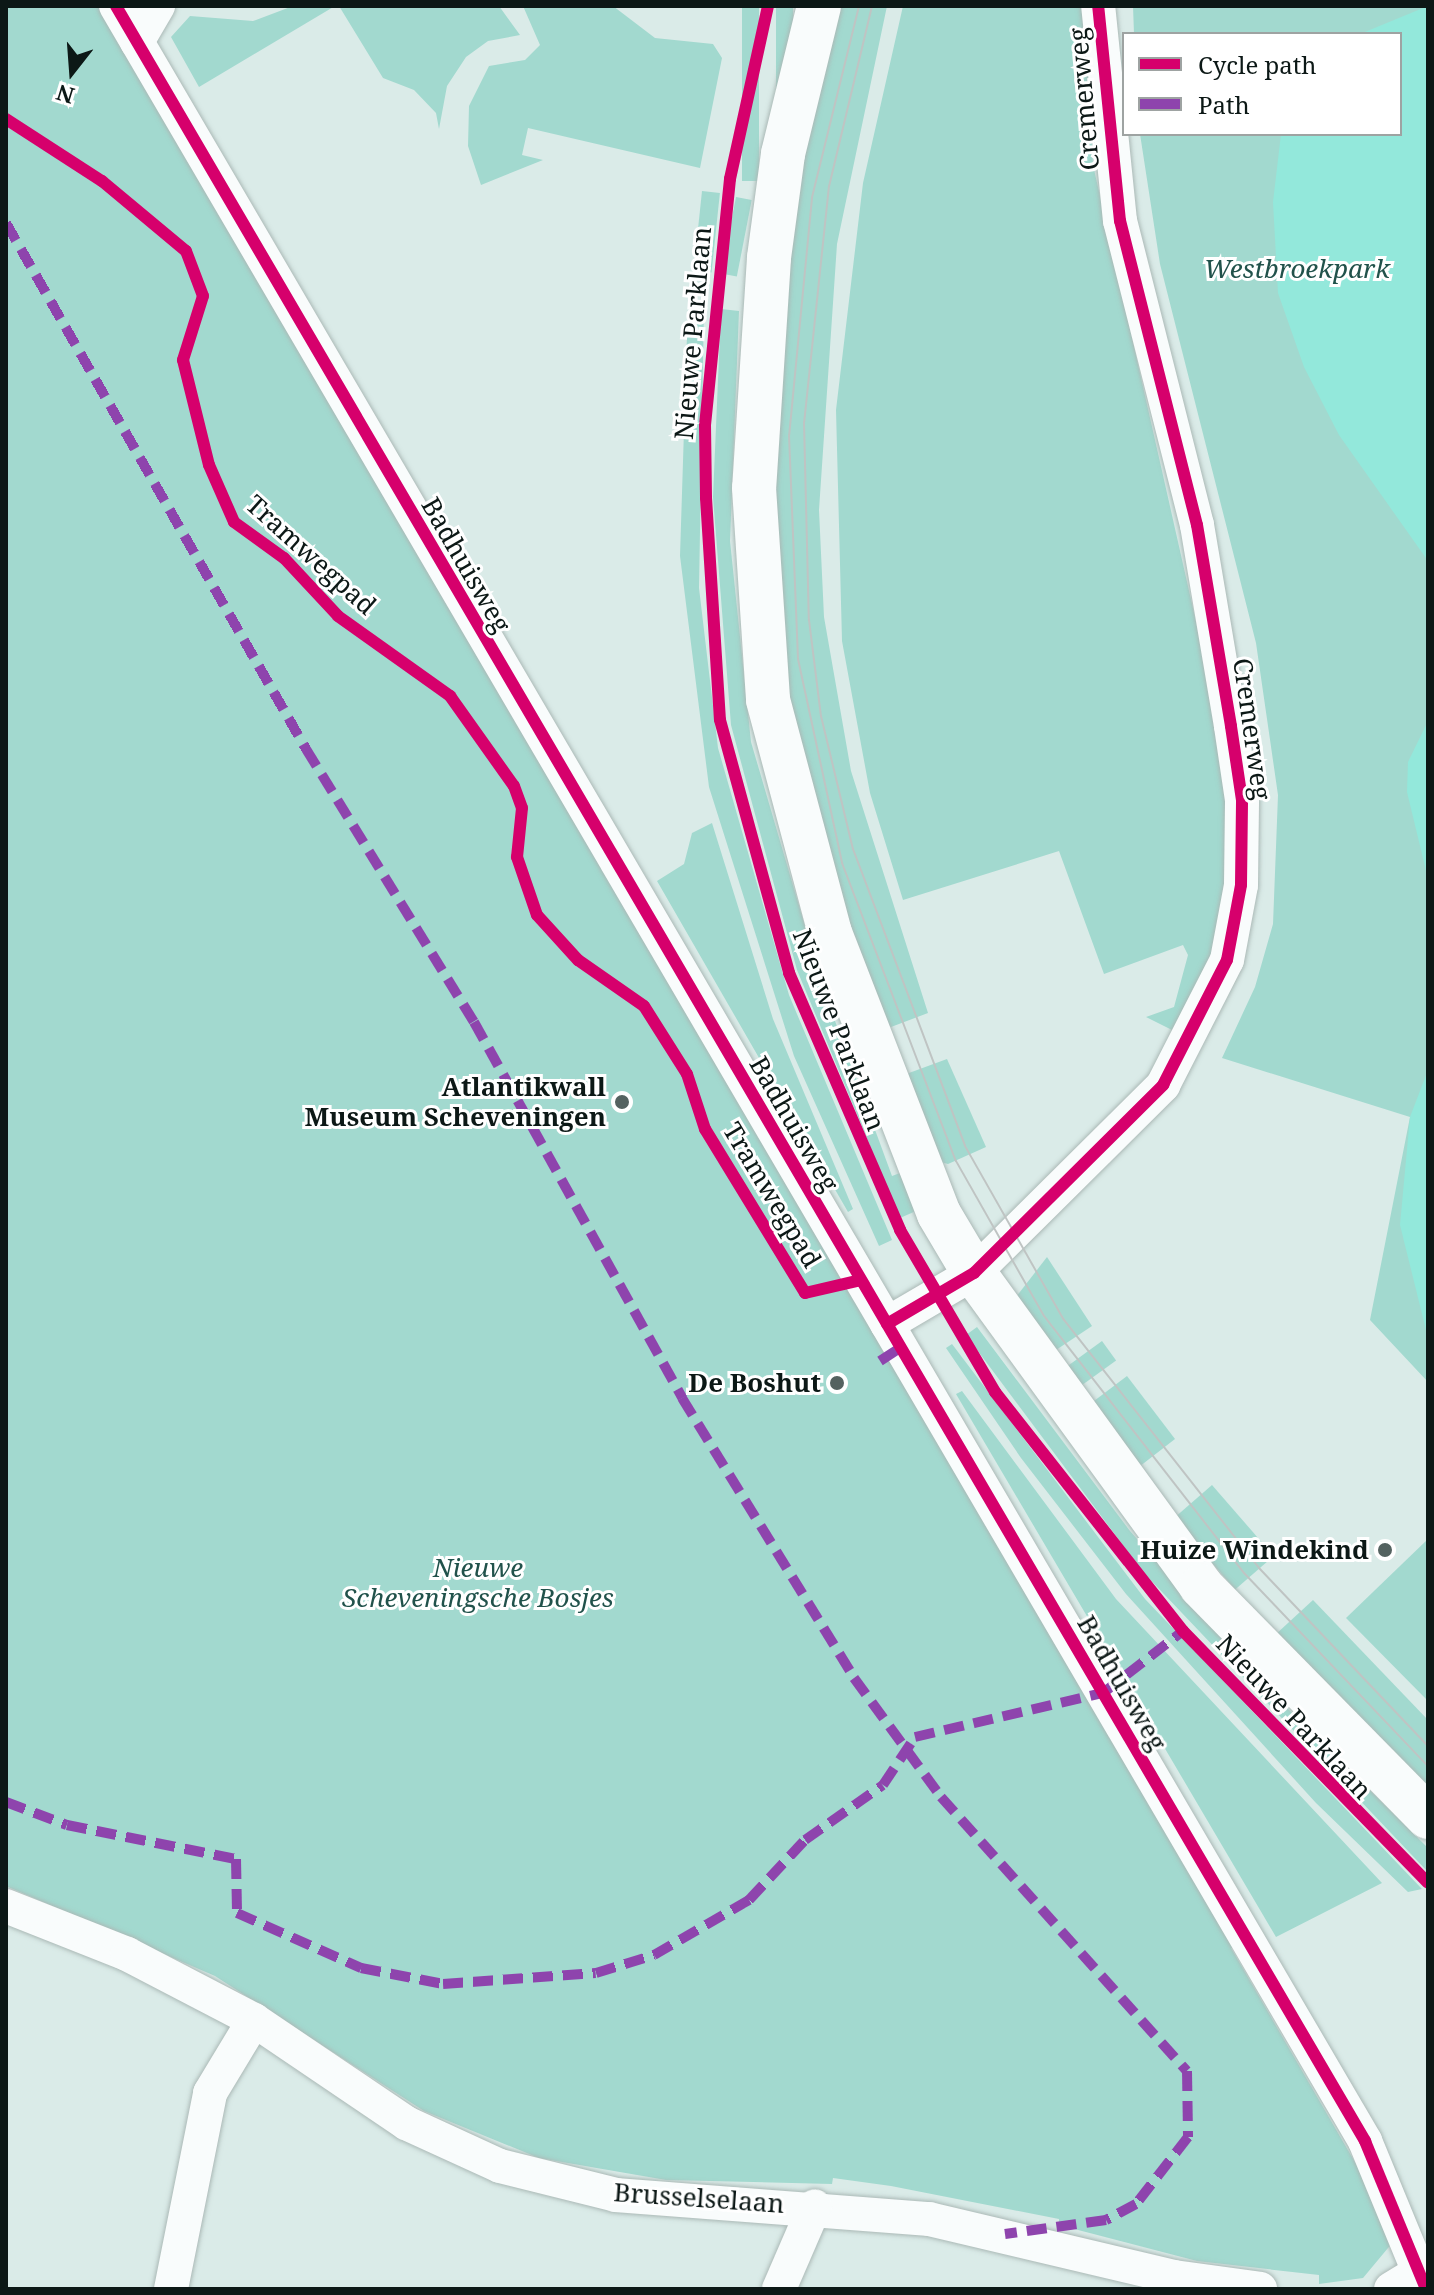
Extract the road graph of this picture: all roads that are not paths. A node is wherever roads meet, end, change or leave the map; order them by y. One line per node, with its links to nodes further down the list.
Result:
1 (116, 6): 5 (street, Badhuisweg)
2 (158, 6): 5 (street)
3 (819, 6): 6 (main road, Nieuwe Parklaan)
4 (1098, 6): 6 (street, Cremerweg)
5 (137, 42): 7 (street, Badhuisweg)
6 (974, 1273): 7 (street, Cremerweg); 8 (main road, Nieuwe Parklaan)
7 (887, 1324): 12 (street, Badhuisweg)
8 (1428, 1817)
9 (6, 1906): 10 (street, Brusselselaan)
10 (254, 2020): 11 (street, Brusselselaan); 13 (street)
11 (815, 2206): 14 (street); 15 (street, Brusselselaan)
12 (1426, 2279): 16 (street)
13 (171, 2289)
14 (779, 2289)
15 (1260, 2289)
16 (1391, 2289)

